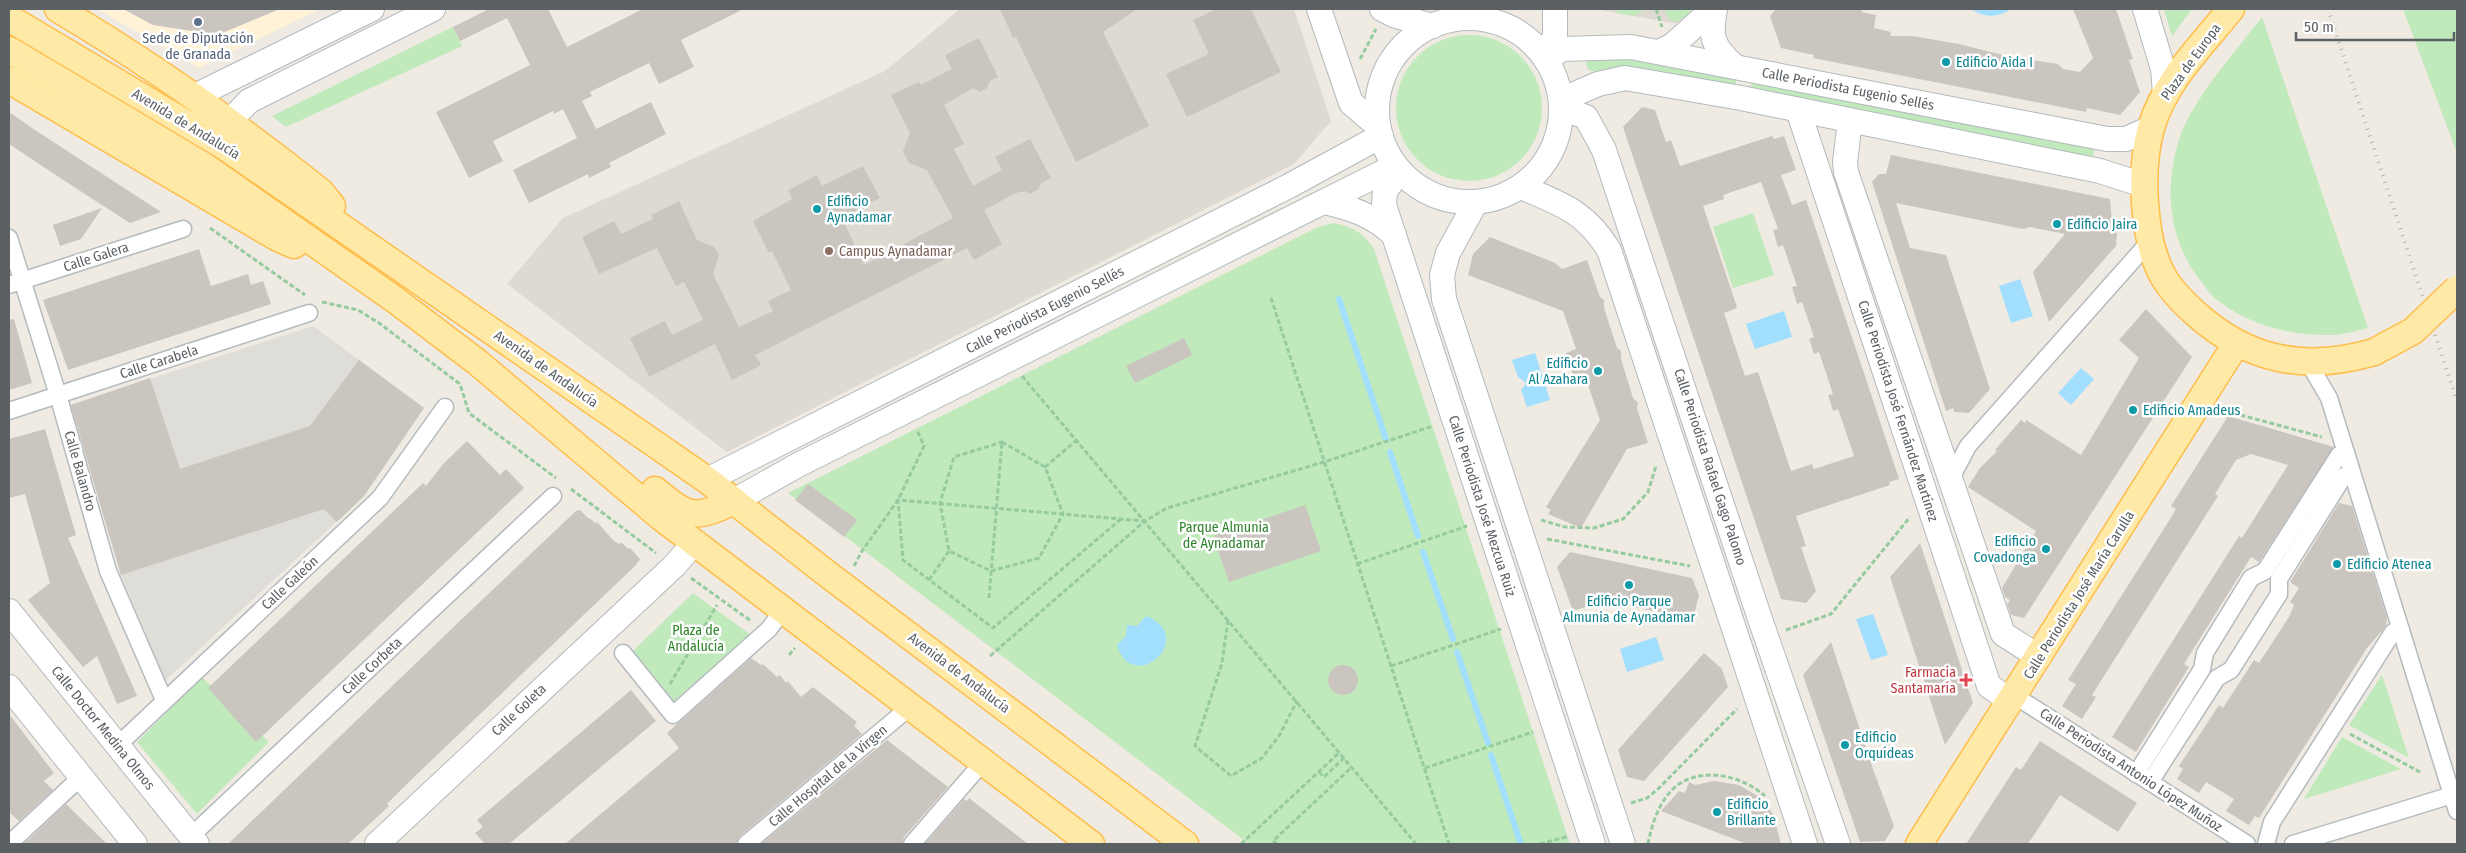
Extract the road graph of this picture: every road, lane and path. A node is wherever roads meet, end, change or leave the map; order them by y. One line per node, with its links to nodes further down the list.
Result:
1 (58, 9): 21 (main road, Avenida de Andalucía)
2 (372, 9): 21 (main road)
3 (433, 9): 24 (main road)
4 (1319, 9): 19 (main road)
5 (1382, 9): 12 (main road); 19 (path)
6 (1555, 9): 16 (main road)
7 (1656, 9): 13 (path)
8 (1714, 9): 15 (main road); 17 (main road)
9 (2145, 9): 20 (main road)
10 (2231, 9): 20 (main road, Plaza de Europa)
11 (9, 18): 36 (main road, Avenida de Andalucía)
12 (1450, 18): 16 (main road); 27 (main road)
13 (1662, 28)
14 (9, 50): 38 (main road, Avenida de Andalucía)
15 (1661, 51): 16 (main road, Calle Periodista Eugenio Sellés); 17 (main road, Calle Periodista Eugenio Sellés)
16 (1545, 58): 22 (main road)
17 (1733, 65): 26 (main road, Calle Periodista Eugenio Sellés)
18 (9, 80): 38 (main road, Avenida de Andalucía)
19 (1347, 93): 27 (main road)
20 (2165, 93): 26 (main road, Plaza de Europa)
21 (196, 96): 24 (main road, Avenida de Andalucía)
22 (1561, 104): 23 (main road); 30 (main road); 139 (main road, Calle Periodista Rafael Gago Palomo)
23 (1798, 110): 25 (main road); 70 (main road, Calle Periodista José Fernández Martínez)
24 (230, 121): 36 (main road, Avenida de Andalucía)
25 (1850, 121): 29 (main road); 57 (main road, Calle Periodista José Fernández Martínez)
26 (2151, 128): 29 (main road, Plaza de Europa)
27 (1380, 131): 28 (main road); 64 (main road, Calle Periodista Eugenio Sellés)
28 (1398, 168): 31 (main road, Calle Periodista Eugenio Sellés); 32 (main road); 34 (main road, Calle Periodista José Mezcua Ruiz)
29 (2143, 185): 37 (main road, Plaza de Europa)
30 (1521, 187): 32 (main road); 138 (main road, Calle Periodista Rafael Gago Palomo)
31 (1325, 202): 34 (main road); 68 (main road, Calle Periodista Eugenio Sellés)
32 (1476, 202): 136 (main road, Calle Periodista José Mezcua Ruiz)
33 (183, 229): 39 (street, Calle Galera)
34 (1394, 235): 123 (main road, Calle Periodista José Mezcua Ruiz)
35 (9, 238): 39 (street, Calle Balandro)
36 (358, 238): 64 (main road, Avenida de Andalucía)
37 (2150, 241): 43 (main road, Plaza de Europa); 58 (street)
38 (354, 270): 56 (main road, Avenida de Andalucía)
39 (16, 283): 47 (street, Calle Balandro)
40 (2457, 289): 44 (main road, Plaza de Europa, bridge)
41 (1271, 298): 60 (path)
42 (316, 307): 46 (path); 47 (street, Calle Carabela)
43 (2236, 344): 44 (main road, Plaza de Europa); 97 (main road, Calle Periodista José María Carulla)
44 (2308, 362): 59 (street)
45 (1018, 371): 54 (path)
46 (460, 384)
47 (58, 395): 49 (street, Calle Carabela); 102 (street, Calle Balandro)
48 (445, 407): 102 (street, Calle Galeón)
49 (9, 411)
50 (2226, 411): 53 (path)
51 (914, 424): 67 (path)
52 (1437, 424): 60 (path)
53 (2325, 438)
54 (1077, 440): 62 (path); 76 (path)
55 (1002, 442): 62 (path); 69 (path); 71 (path)
56 (573, 444): 68 (main road, Avenida de Andalucía); 73 (main road, Avenida de Andalucía)
57 (1939, 445): 58 (street); 65 (main road, Calle Periodista José Fernández Martínez)
58 (1968, 446): 65 (street)
59 (2346, 453): 63 (street); 117 (street)
60 (1324, 462): 76 (path); 81 (path)
61 (1656, 465): 75 (path)
62 (1045, 467): 72 (path)
63 (2352, 475): 93 (street); 117 (street)
64 (707, 480): 68 (main road, Avenida de Andalucía)
65 (1950, 480): 97 (main road, Calle Periodista José Fernández Martínez)
66 (553, 496): 122 (street, Calle Corbeta)
67 (898, 500): 69 (path); 84 (path); 86 (path)
68 (734, 501): 79 (main road); 130 (main road, Avenida de Andalucía)
69 (940, 503): 71 (path); 80 (path)
70 (1930, 507): 94 (path); 101 (main road, Calle Periodista José Fernández Martínez)
71 (996, 508): 72 (path); 83 (path)
72 (1063, 514): 74 (path); 83 (path)
73 (662, 518): 79 (main road, Avenida de Andalucía); 85 (main road, Calle Goleta)
74 (1122, 519): 76 (path); 86 (path)
75 (1535, 519)
76 (1145, 521): 91 (path); 96 (path)
77 (1470, 525): 81 (path)
78 (1553, 540): 82 (path)
79 (695, 542): 85 (main road, Calle Goleta); 89 (main road, Avenida de Andalucía)
80 (949, 551): 83 (path); 86 (path)
81 (1357, 564): 98 (path)
82 (1696, 567)
83 (991, 571): 87 (path)
84 (851, 572)
85 (661, 575): 126 (main road, Calle Goleta)
86 (929, 580)
87 (989, 598)
88 (717, 605): 100 (path)
89 (783, 610): 100 (street); 104 (main road, Avenida de Andalucía)
90 (9, 611): 108 (main road, Calle Doctor Medina Olmos)
91 (1228, 620): 103 (path); 103 (path)
92 (1504, 628): 98 (path)
93 (2401, 630): 106 (street); 118 (street)
94 (1785, 631)
95 (623, 653): 100 (street)
96 (990, 656)
97 (2039, 657): 101 (main road, Calle Periodista José María Carulla)
98 (1391, 666): 113 (path)
99 (9, 687): 116 (main road)
100 (660, 699)
101 (2013, 699): 117 (street, Calle Periodista Antonio López Muñoz); 140 (main road, Calle Periodista José María Carulla)
102 (164, 700): 108 (street, Calle Galeón)
103 (1297, 701): 109 (path)
104 (910, 707): 111 (main road, Avenida de Andalucía); 127 (street, Calle Hospital de la Virgen)
105 (1733, 710): 120 (path)
106 (2334, 725): 115 (path); 142 (street)
107 (1538, 730): 113 (path)
108 (118, 745): 122 (main road, Calle Doctor Medina Olmos)
109 (1340, 752): 110 (path); 114 (path)
110 (1345, 757): 112 (path); 114 (path)
111 (983, 762): 128 (street); 129 (main road, Avenida de Andalucía)
112 (1352, 767): 132 (path); 133 (path)
113 (1425, 768): 134 (path)
114 (1319, 772): 131 (path)
115 (2420, 772)
116 (81, 777): 124 (street); 125 (main road)
117 (2143, 778): 141 (street, Calle Periodista Antonio López Muñoz)
118 (2452, 794): 121 (street); 143 (street)
119 (1768, 800): 137 (path)
120 (1628, 804)
121 (2457, 811)
122 (194, 840)
123 (1583, 840): 135 (path)
124 (9, 844)
125 (135, 844)
126 (377, 844)
127 (746, 844)
128 (912, 844)
129 (1091, 844)
130 (1185, 844)
131 (1241, 844)
132 (1277, 844)
133 (1416, 844)
134 (1449, 844)
135 (1540, 844)
136 (1623, 844)
137 (1648, 844)
138 (1805, 844)
139 (1838, 844)
140 (1919, 844)
141 (2247, 844)
142 (2266, 844)
143 (2293, 844)

